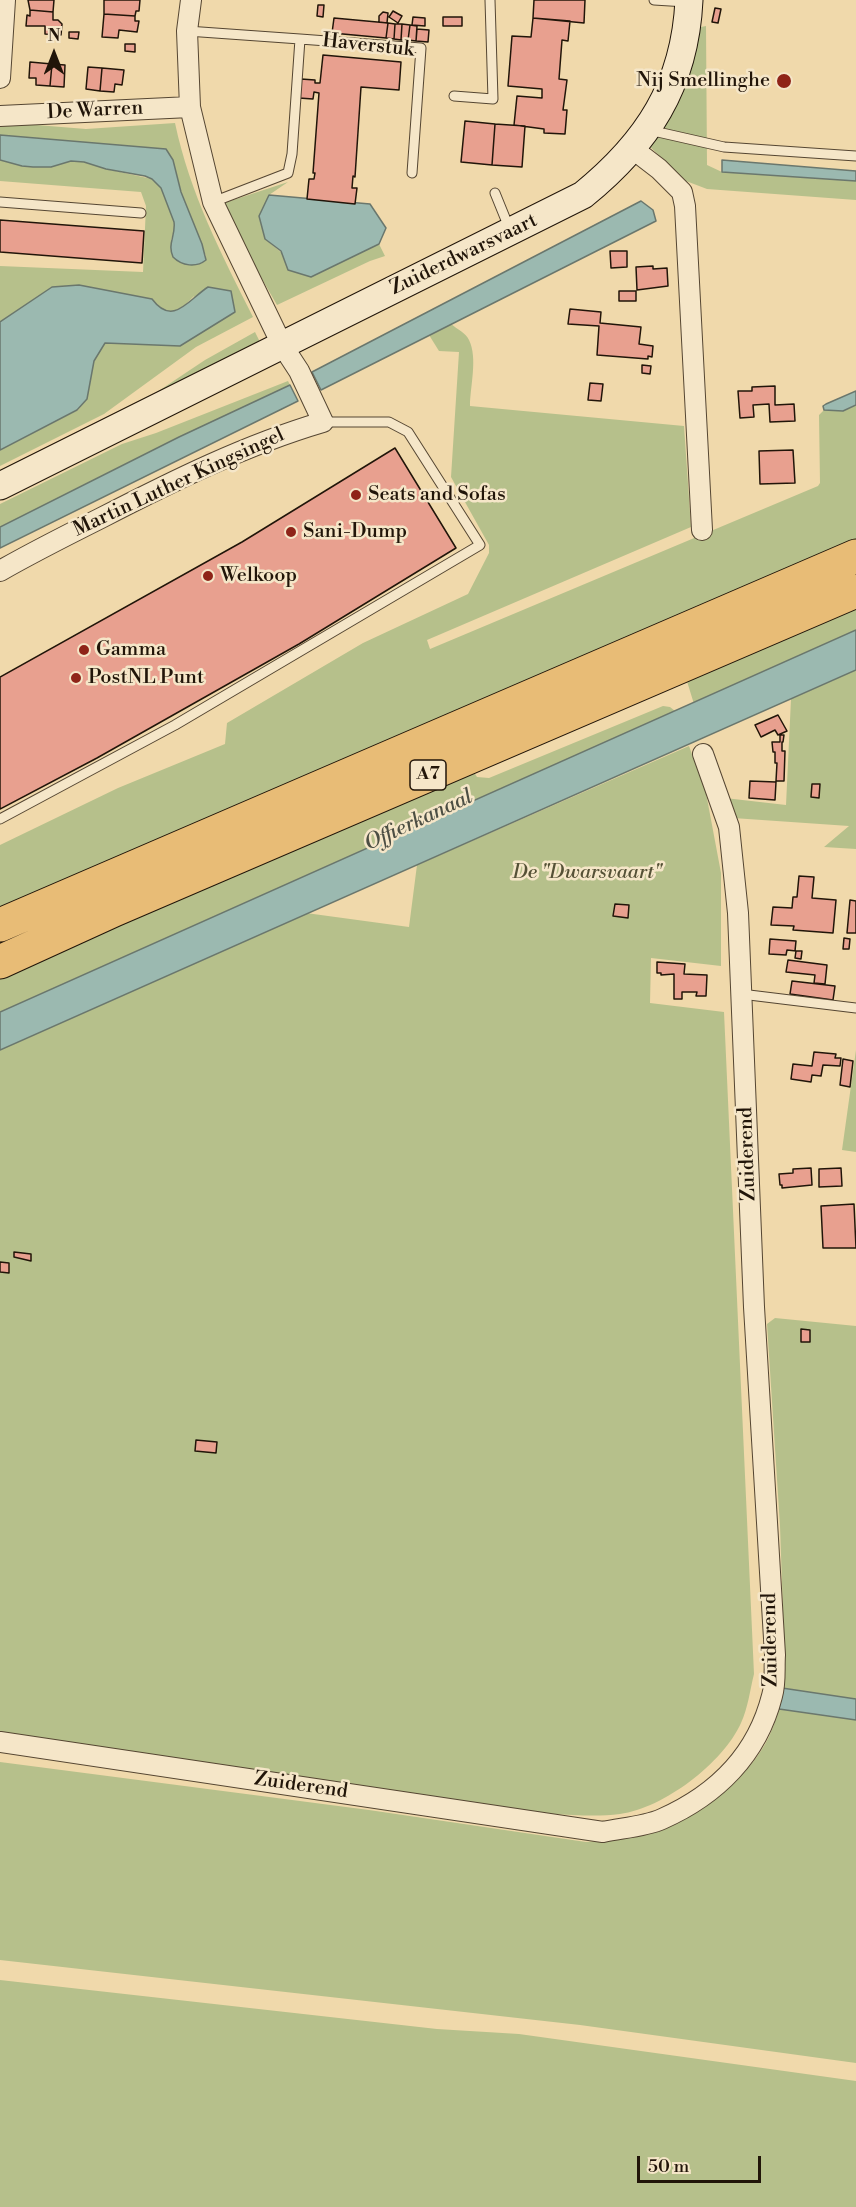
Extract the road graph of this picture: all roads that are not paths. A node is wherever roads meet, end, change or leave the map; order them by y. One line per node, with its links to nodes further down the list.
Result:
1 (5, 0): 8 (street)
2 (191, 0): 6 (street)
3 (490, 0): 9 (lane)
4 (654, 0): 5 (lane)
5 (689, 1): 12 (street, Zuiderdwarsvaart)
6 (187, 31): 7 (lane, Haverstuk); 10 (street)
7 (300, 39): 14 (lane, Haverstuk); 17 (lane, Haverstuk)
8 (0, 78)
9 (454, 96)
10 (190, 106): 11 (street, De Warren); 17 (street)
11 (0, 116)
12 (640, 139): 13 (lane); 19 (street, Zuiderdwarsvaart); 23 (street)
13 (856, 156)
14 (412, 173)
15 (495, 192): 19 (lane)
16 (0, 202): 18 (lane)
17 (213, 202): 20 (street)
18 (141, 213)
19 (510, 232): 20 (street, Zuiderdwarsvaart)
20 (282, 345): 21 (street); 22 (street)
21 (323, 422): 25 (street, Martin Luther Kingsingel); 28 (lane)
22 (0, 486)
23 (702, 530)
24 (856, 556): 29 (highway, A7)
25 (0, 571)
26 (856, 591): 30 (highway, A7)
27 (707, 762): 31 (street, Zuiderend)
28 (0, 819)
29 (0, 925)
30 (0, 962)
31 (741, 994): 32 (lane); 33 (street, Zuiderend)
32 (856, 1008)
33 (0, 1742)

